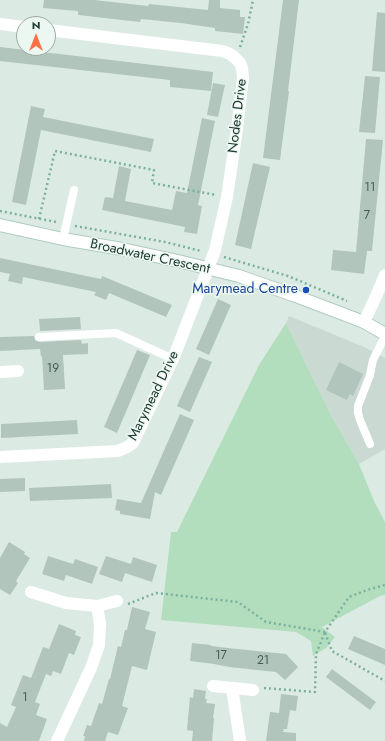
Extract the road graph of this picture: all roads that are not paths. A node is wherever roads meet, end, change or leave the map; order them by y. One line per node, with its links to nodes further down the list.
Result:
1 (0, 24): 2 (street)
2 (16, 26)
3 (56, 31): 7 (street, Nodes Drive)
4 (74, 190): 6 (lane)
5 (0, 225): 6 (street, Broadwater Crescent)
6 (63, 239): 7 (street, Broadwater Crescent)
7 (208, 269): 9 (street, Broadwater Crescent); 12 (street, Marymead Drive)
8 (385, 275): 9 (street)
9 (364, 322): 10 (street, Broadwater Crescent)
10 (385, 335): 15 (lane)
11 (39, 337): 12 (lane)
12 (173, 359): 16 (street, Marymead Drive)
13 (18, 371): 14 (street)
14 (0, 372)
15 (370, 444)
16 (0, 458)
17 (31, 592): 19 (street)
18 (117, 601): 19 (street)
19 (97, 606): 23 (street)
20 (213, 686): 21 (street)
21 (232, 688): 22 (street); 24 (street)
22 (254, 690)
23 (57, 741)
24 (240, 741)

